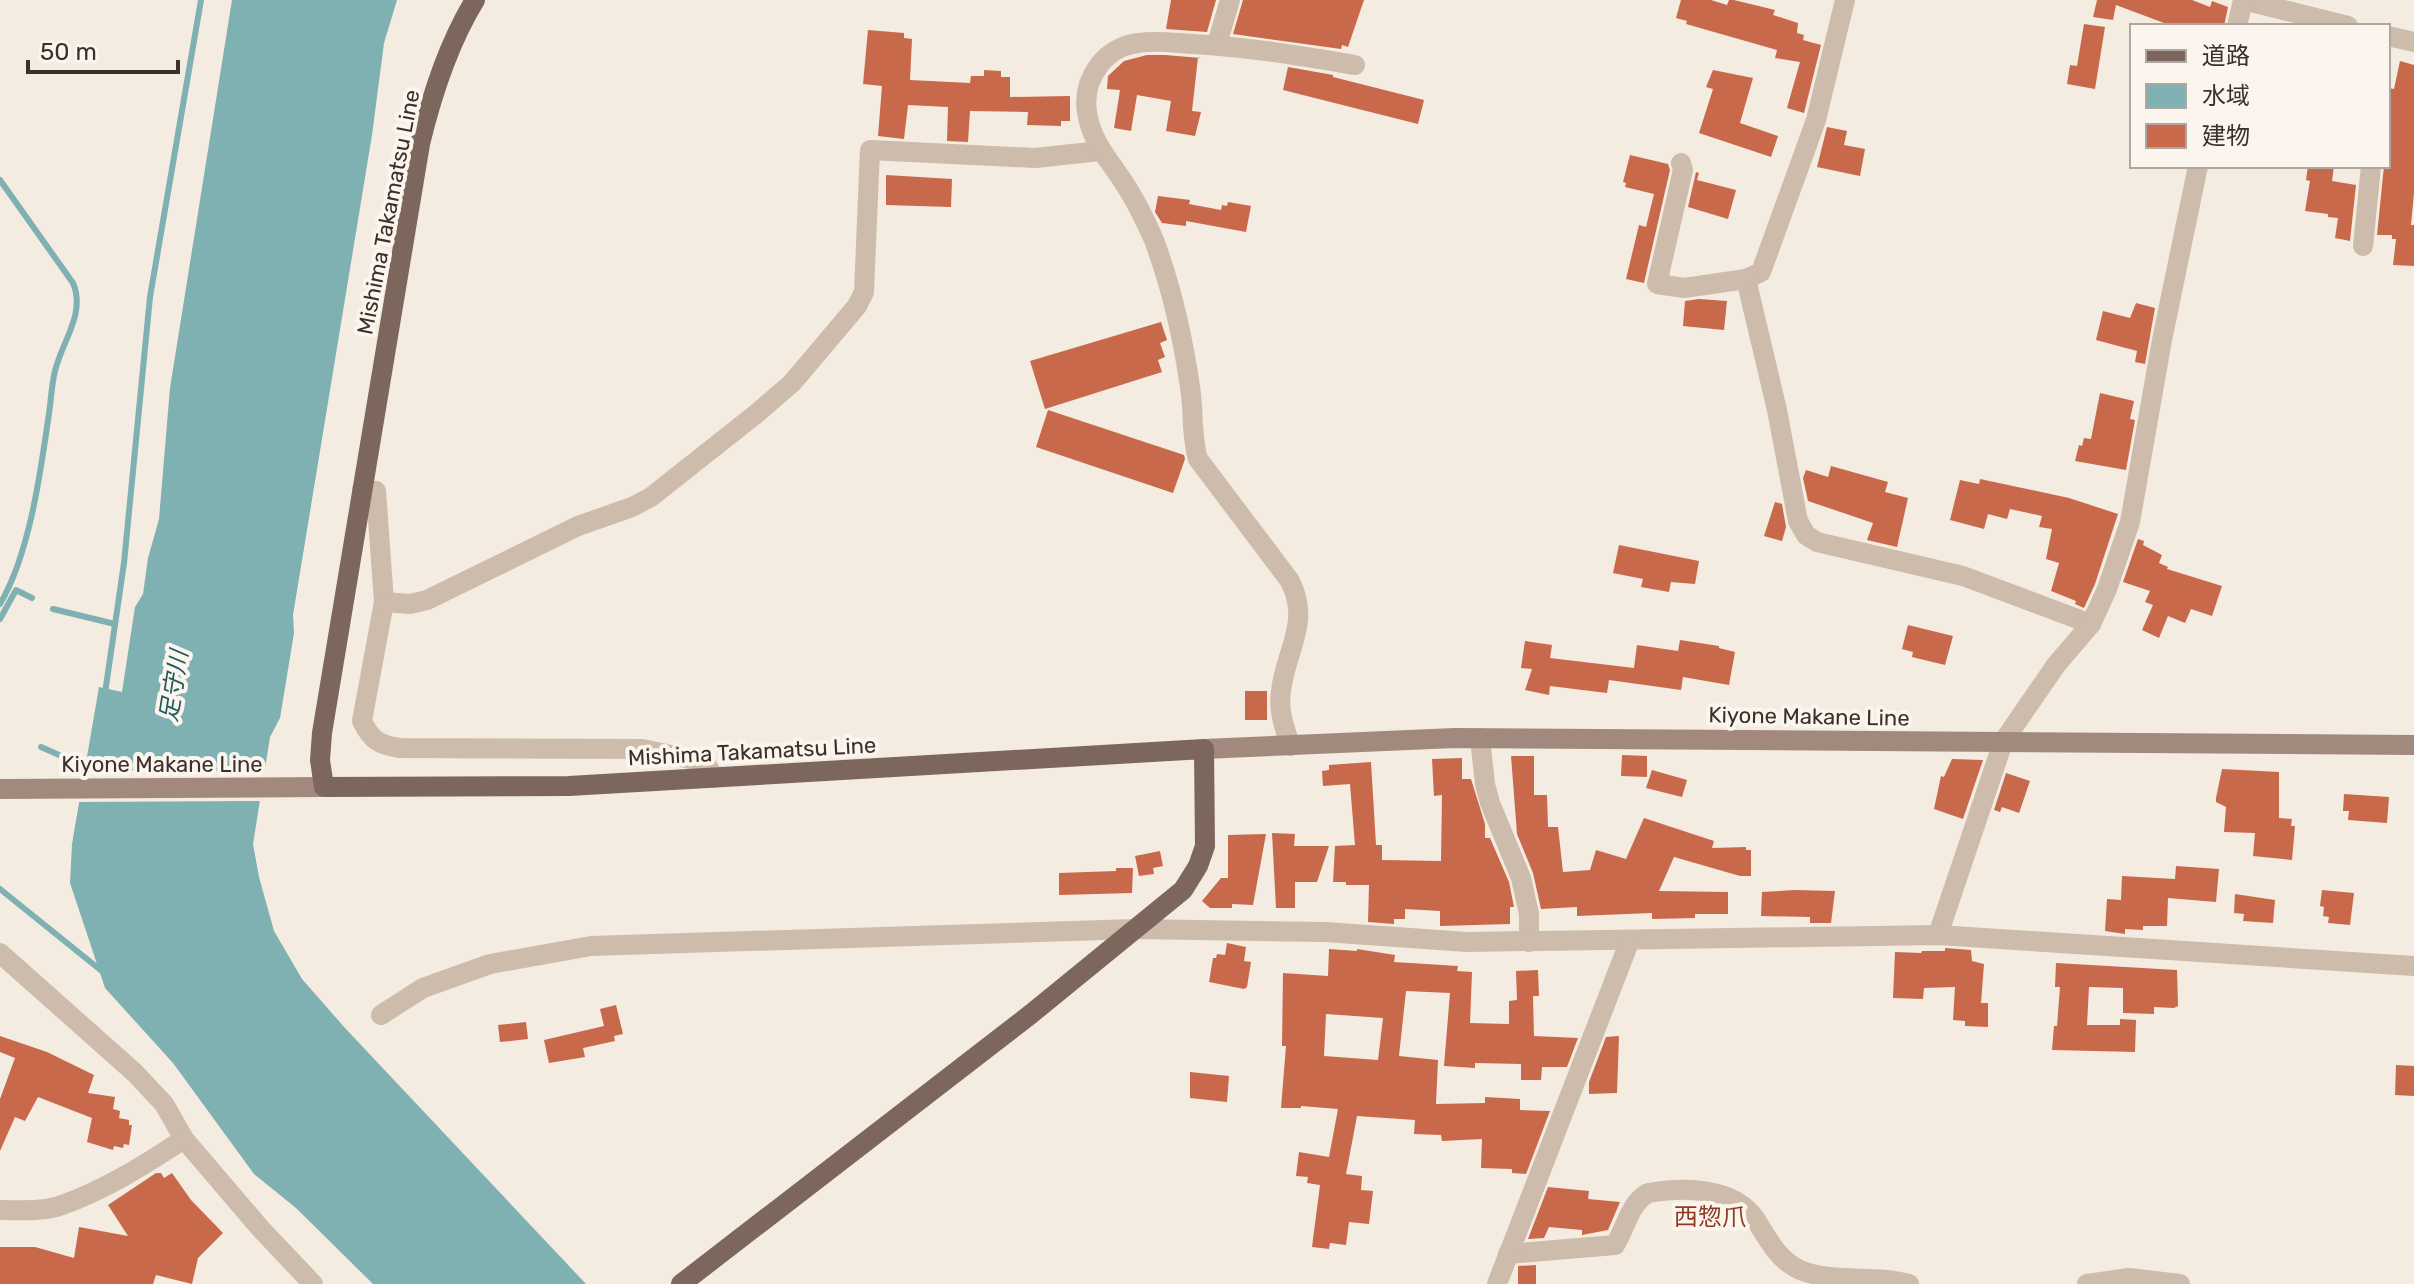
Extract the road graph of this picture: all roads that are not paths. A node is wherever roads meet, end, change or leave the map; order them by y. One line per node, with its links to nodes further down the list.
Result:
1 (475, 0): 17 (main road, Mishima Takamatsu Line)
2 (1230, 0): 9 (street)
3 (1845, 0): 16 (street)
4 (2243, 0): 5 (street); 6 (street)
5 (2237, 24)
6 (2340, 24)
7 (2390, 36): 8 (street)
8 (2414, 42)
9 (1217, 44): 10 (street); 11 (street)
10 (1355, 65)
11 (1100, 151): 18 (street); 23 (street)
12 (1681, 163): 16 (street)
13 (2198, 168): 19 (street)
14 (2371, 168): 15 (street)
15 (2363, 246)
16 (1746, 279): 19 (street)
17 (362, 490): 18 (street); 26 (main road, Mishima Takamatsu Line)
18 (384, 602): 25 (street)
19 (2091, 624): 21 (street)
20 (1480, 738): 21 (main road, Kiyone Makane Line); 23 (main road, Kiyone Makane Line); 31 (street)
21 (2003, 742): 22 (main road, Kiyone Makane Line); 29 (street)
22 (2414, 745)
23 (1291, 746): 24 (main road, Kiyone Makane Line)
24 (1204, 749): 25 (main road, Mishima Takamatsu Line); 28 (main road)
25 (714, 778): 26 (main road, Mishima Takamatsu Line)
26 (324, 787): 27 (main road, Kiyone Makane Line)
27 (9, 789)
28 (1136, 929): 31 (street); 34 (street); 39 (main road)
29 (1938, 935): 30 (street); 33 (street)
30 (1630, 940): 31 (street); 37 (street)
31 (1529, 942)
32 (0, 953): 35 (street)
33 (2414, 966)
34 (381, 1015)
35 (184, 1139): 36 (street); 38 (street)
36 (0, 1210)
37 (1508, 1254): 40 (street); 41 (street)
38 (313, 1284)
39 (681, 1284)
40 (1497, 1284)
41 (1909, 1284)
42 (2091, 1284): 43 (street)
43 (2180, 1284)

